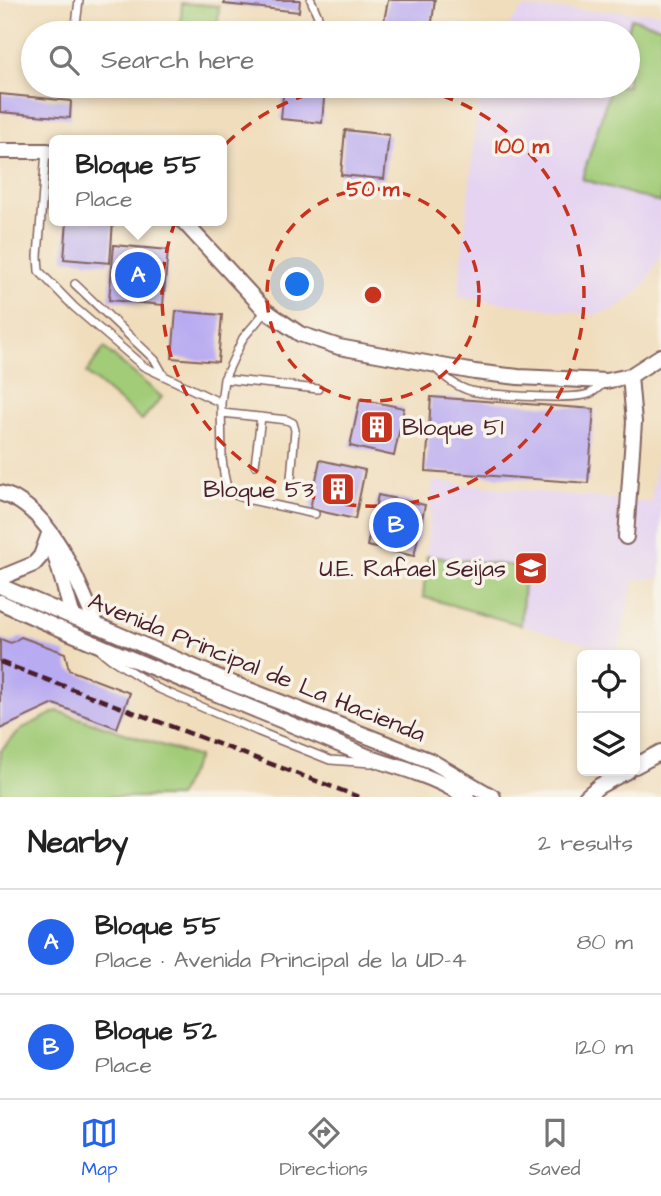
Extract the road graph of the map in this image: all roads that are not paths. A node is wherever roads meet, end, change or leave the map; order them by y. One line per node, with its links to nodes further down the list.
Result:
1 (79, 0): 3 (lane)
2 (311, 0): 4 (lane)
3 (76, 21)
4 (320, 21)
5 (0, 151): 6 (street)
6 (49, 152)
7 (49, 161): 12 (lane)
8 (188, 226): 10 (street)
9 (75, 284): 12 (lane)
10 (266, 311): 13 (street); 14 (lane)
11 (661, 356): 13 (street)
12 (164, 376): 16 (lane)
13 (631, 376): 24 (street)
14 (224, 379): 15 (lane); 16 (lane)
15 (318, 389)
16 (221, 403): 17 (lane)
17 (222, 413): 18 (lane); 22 (lane)
18 (261, 417): 19 (lane); 20 (lane)
19 (255, 465)
20 (291, 479)
21 (0, 493): 23 (street)
22 (315, 514)
23 (50, 533): 25 (street); 28 (street); 29 (street)
24 (626, 537)
25 (0, 578)
26 (0, 586): 28 (street, Avenida Principal de La Hacienda)
27 (0, 602): 30 (street, Avenida Principal de La Hacienda)
28 (73, 617): 29 (street, Avenida Principal de La Hacienda); 30 (street)
29 (97, 625): 31 (street); 36 (street, Avenida Principal de La Hacienda)
30 (69, 634): 31 (street, Avenida Principal de La Hacienda)
31 (92, 643): 35 (street, Avenida Principal de La Hacienda)
32 (661, 752): 33 (street)
33 (640, 763)
34 (618, 776): 37 (street)
35 (467, 797)
36 (493, 797)
37 (586, 797)

